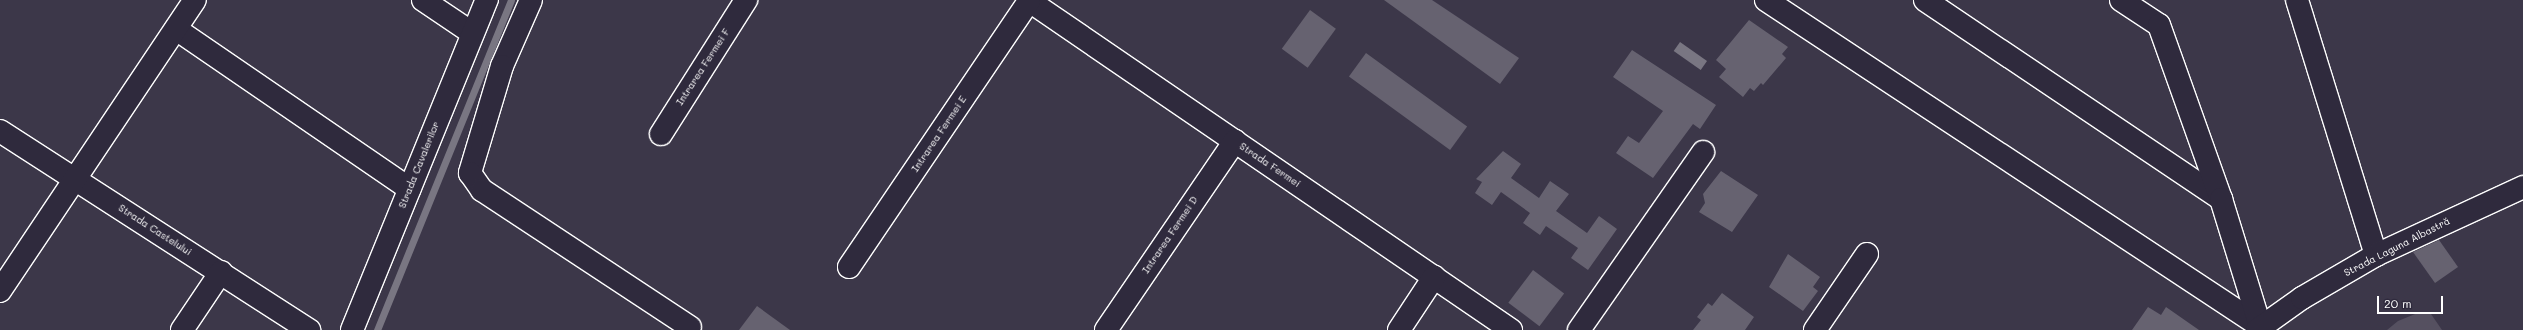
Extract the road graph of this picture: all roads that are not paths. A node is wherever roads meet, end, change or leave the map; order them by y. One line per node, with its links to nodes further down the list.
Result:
1 (195, 0): 11 (street)
2 (423, 0): 12 (street)
3 (487, 0): 12 (street, Strada Cavalerilor)
4 (531, 0): 27 (street)
5 (746, 0): 14 (street, Intrarea Fermei F)
6 (1029, 0): 15 (street, Strada Fermei); 23 (street, Intrarea Fermei E)
7 (1766, 0): 28 (street)
8 (1926, 0): 20 (street)
9 (2121, 0): 20 (street)
10 (2297, 0): 22 (street)
11 (176, 29): 17 (street); 19 (street)
12 (472, 33): 19 (street, Strada Cavalerilor)
13 (0, 131): 17 (street, Strada Castelului)
14 (661, 134)
15 (1235, 141): 25 (street, Strada Fermei); 32 (street, Intrarea Fermei D)
16 (1703, 152): 35 (street)
17 (75, 179): 24 (street, Strada Castelului); 26 (street)
18 (2523, 187): 22 (street, Strada Laguna Albastră)
19 (410, 189): 31 (street, Strada Cavalerilor)
20 (2221, 199): 28 (street)
21 (1866, 254): 36 (street)
22 (2376, 255): 28 (street, Strada Laguna Albastră)
23 (849, 267)
24 (221, 272): 29 (street); 30 (street, Strada Castelului)
25 (1434, 277): 33 (street); 34 (street, Strada Fermei)
26 (0, 291)
27 (690, 327)
28 (2259, 328)
29 (182, 330)
30 (309, 330)
31 (352, 330)
32 (1106, 330)
33 (1399, 330)
34 (1511, 330)
35 (1580, 330)
36 (1815, 330)

